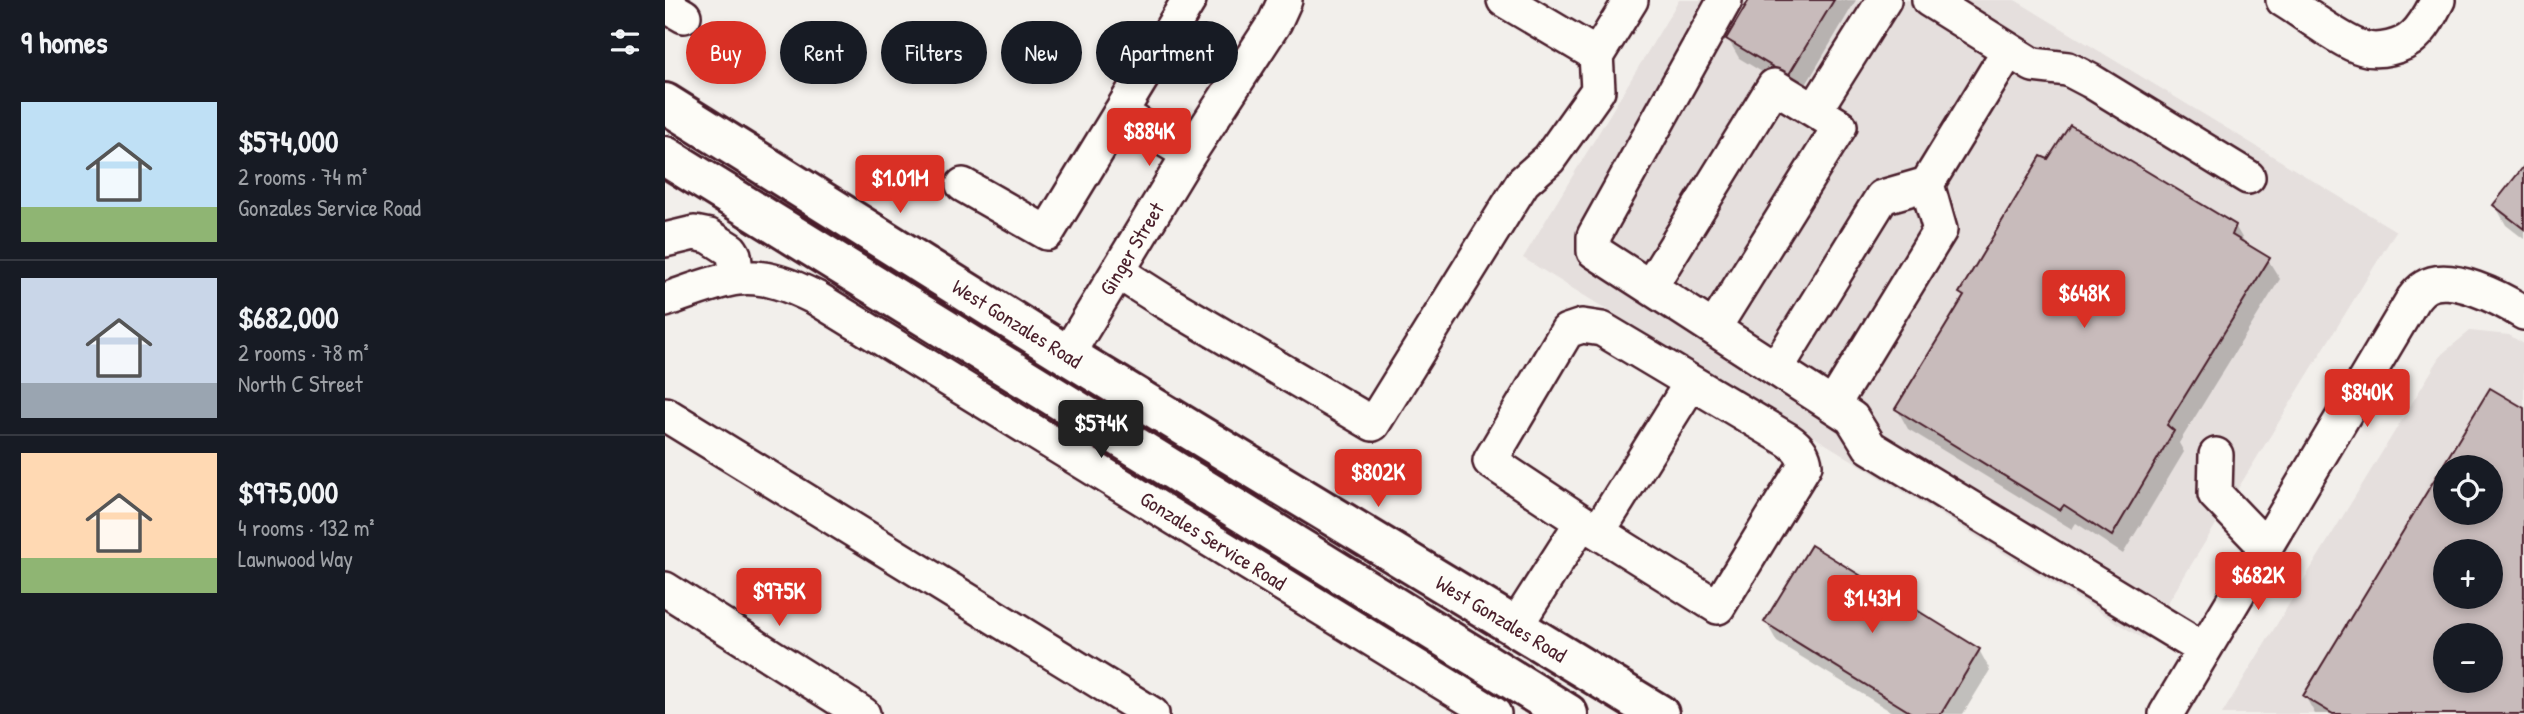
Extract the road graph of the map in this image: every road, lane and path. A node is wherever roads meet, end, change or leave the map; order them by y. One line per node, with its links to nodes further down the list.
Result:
1 (1189, 0): 13 (street)
2 (1285, 0): 15 (street, Ginger Street)
3 (1504, 0): 10 (street)
4 (1630, 0): 10 (street)
5 (1725, 0): 23 (street)
6 (1884, 0): 14 (street)
7 (1929, 0): 11 (street)
8 (2283, 0): 9 (street)
9 (2438, 0)
10 (1596, 54): 21 (street)
11 (2021, 57): 17 (street); 18 (street)
12 (665, 103): 27 (main road, West Gonzales Road)
13 (1121, 113): 15 (street); 19 (street)
14 (1827, 118): 23 (street); 26 (street)
15 (1189, 154): 21 (street, Ginger Street)
16 (665, 156): 41 (main road, West Gonzales Road)
17 (2248, 177)
18 (1927, 184): 28 (street); 30 (street)
19 (963, 185)
20 (679, 236): 22 (street)
21 (1118, 272): 27 (street, Ginger Street)
22 (737, 278): 24 (street, Gonzales Service Road); 40 (street, Gonzales Service Road)
23 (1650, 287): 26 (street)
24 (665, 300)
25 (2524, 313): 34 (street)
26 (1714, 328): 28 (street)
27 (1067, 355): 36 (main road, West Gonzales Road)
28 (1776, 369): 30 (street)
29 (1691, 383): 33 (street); 33 (street); 33 (street)
30 (1833, 405): 37 (street)
31 (665, 414): 39 (street)
32 (2216, 455): 34 (street)
33 (1590, 527): 36 (street)
34 (2266, 547): 37 (street)
35 (665, 589): 38 (street)
36 (1515, 627): 42 (main road, West Gonzales Road)
37 (2203, 649): 43 (street)
38 (863, 714)
39 (1152, 714)
40 (1493, 714)
41 (1568, 714)
42 (1659, 714)
43 (2166, 714)

